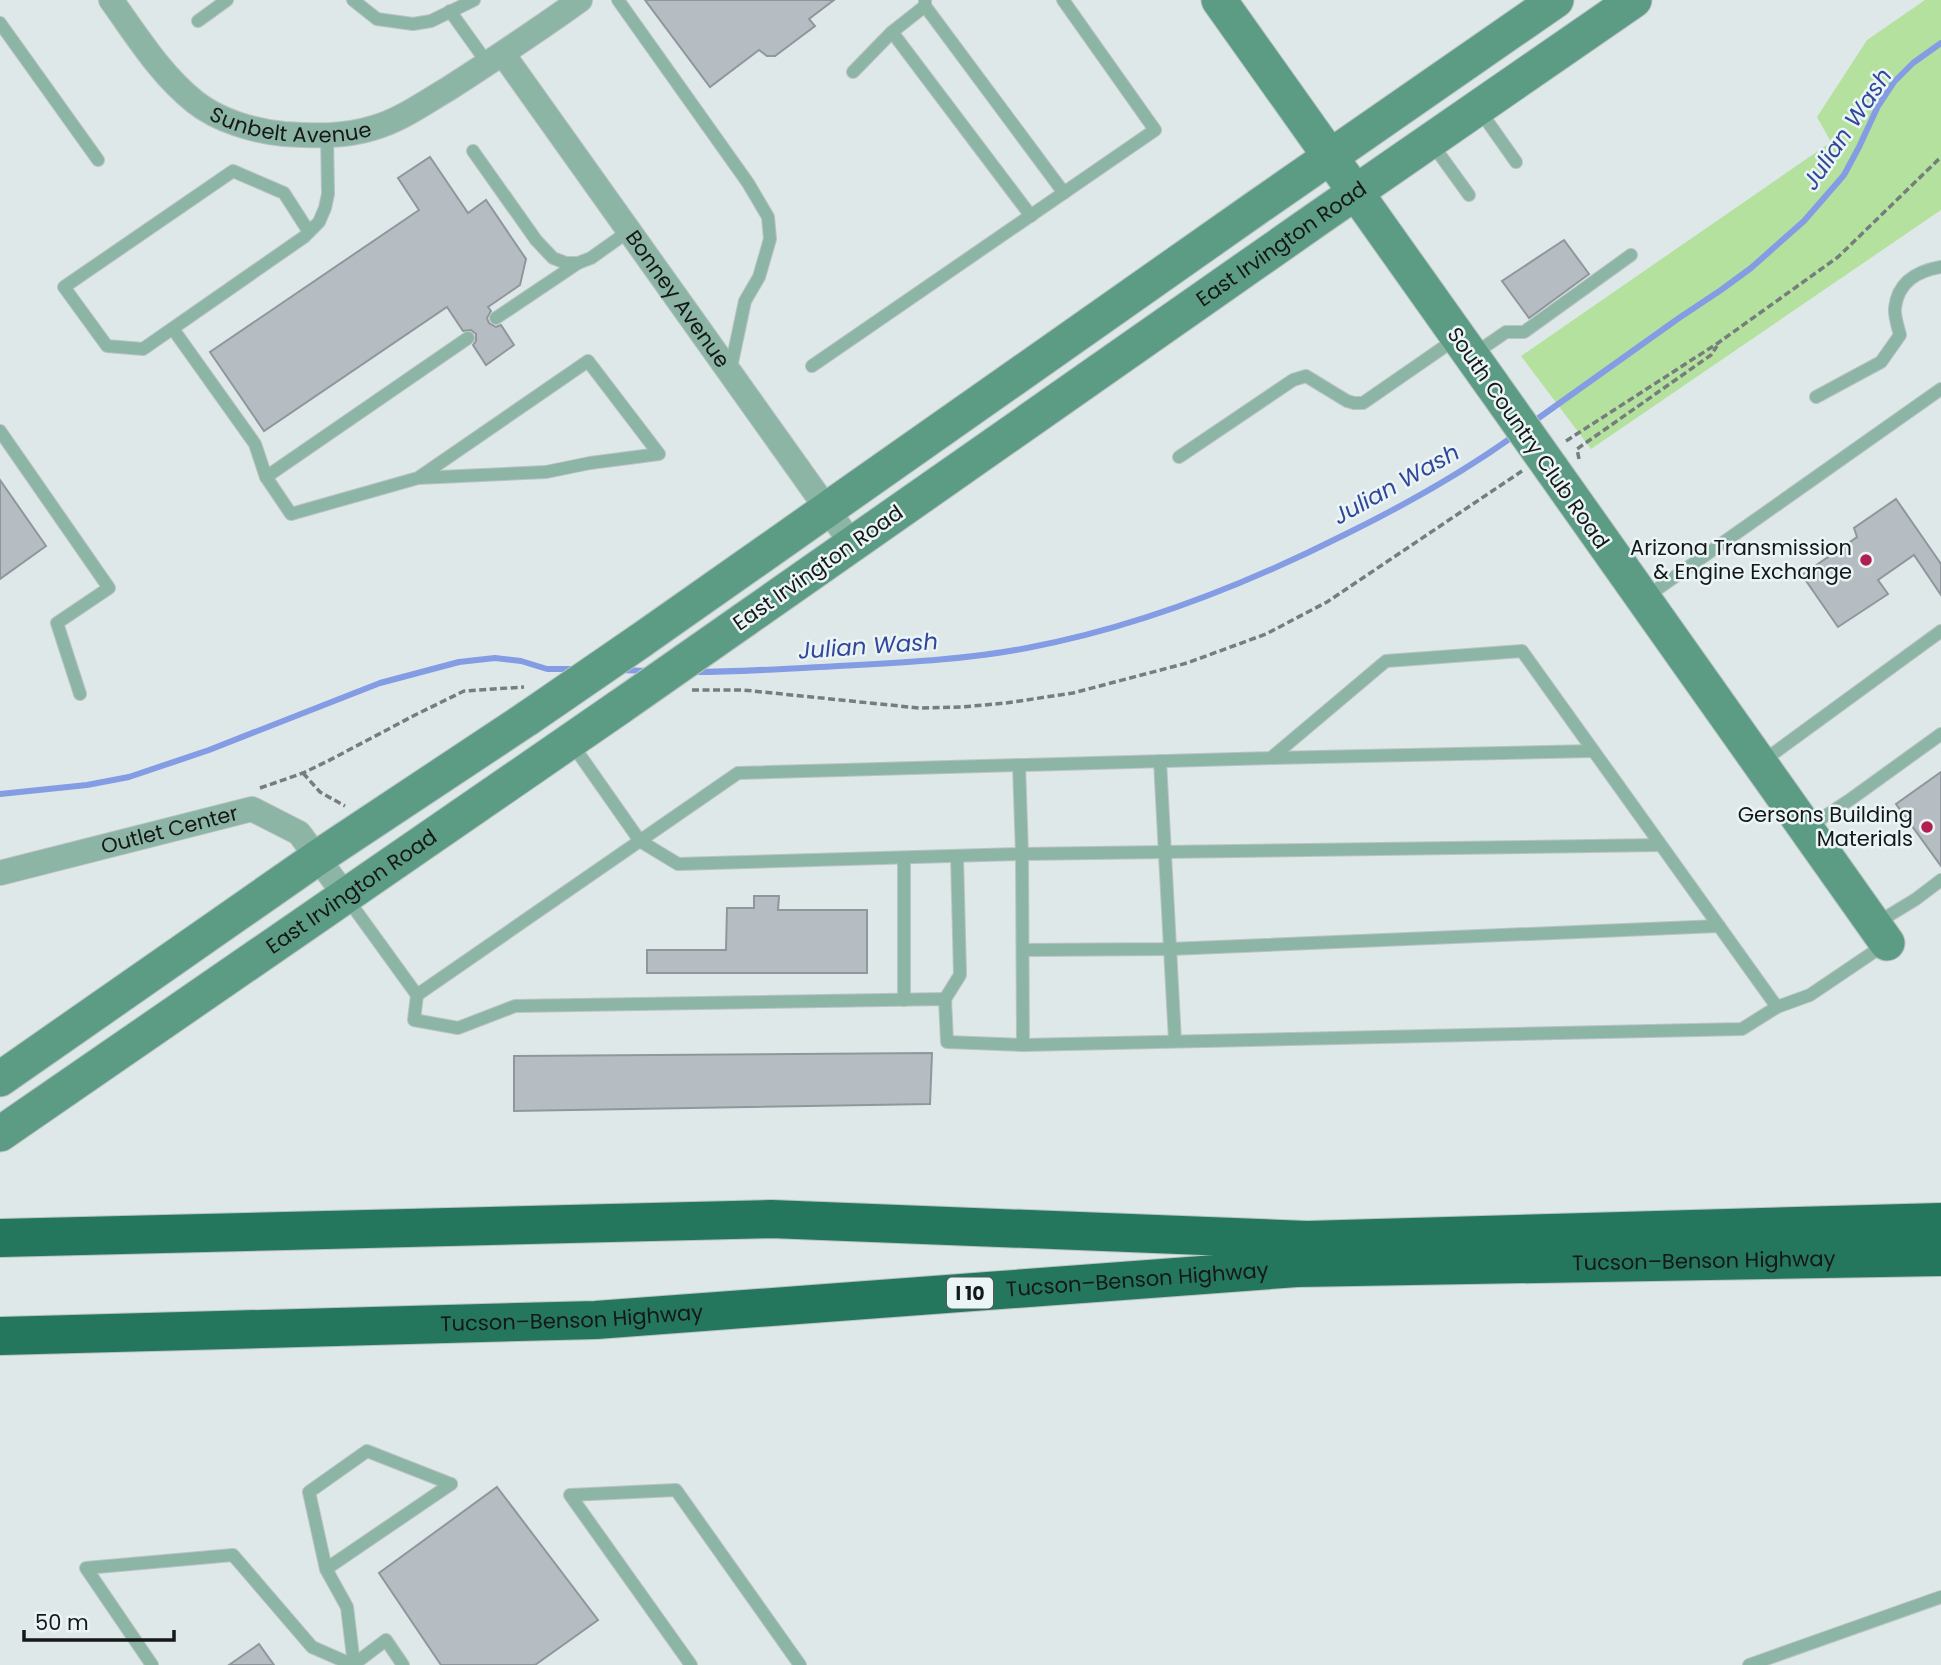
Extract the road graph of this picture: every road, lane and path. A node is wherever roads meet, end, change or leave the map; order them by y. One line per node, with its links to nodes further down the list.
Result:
1 (111, 0): 19 (street, Sunbelt Avenue)
2 (228, 0): 13 (lane)
3 (353, 0): 12 (lane)
4 (474, 0): 12 (lane)
5 (580, 0): 16 (street, Sunbelt Avenue)
6 (618, 0): 41 (lane)
7 (1063, 0): 26 (lane)
8 (1219, 0): 22 (main road, South Country Club Road)
9 (1556, 0): 22 (main road, East Irvington Road)
10 (1634, 0): 18 (main road, East Irvington Road)
11 (925, 3): 15 (lane); 26 (lane)
12 (450, 12): 16 (lane)
13 (198, 21)
14 (0, 23): 24 (lane)
15 (892, 32): 17 (lane); 29 (lane)
16 (495, 59): 19 (street, Sunbelt Avenue); 30 (street, Bonney Avenue)
17 (853, 72)
18 (1478, 108): 20 (main road, East Irvington Road); 25 (lane)
19 (327, 135): 31 (lane)
20 (1430, 141): 27 (main road, East Irvington Road); 28 (lane)
21 (473, 151): 33 (lane)
22 (1330, 157): 27 (main road, South Country Club Road); 49 (main road, East Irvington Road)
23 (1941, 157): 38 (path)
24 (98, 160)
25 (1516, 162)
26 (1063, 193): 29 (lane)
27 (1355, 193): 39 (main road, South Country Club Road); 50 (main road, East Irvington Road)
28 (1469, 195)
29 (1031, 216): 40 (lane)
30 (629, 231): 33 (lane); 41 (street, Bonney Avenue)
31 (309, 232): 36 (lane); 36 (lane)
32 (1631, 255): 39 (lane)
33 (578, 263): 35 (lane)
34 (1941, 267): 43 (lane)
35 (496, 318)
36 (173, 328): 47 (lane)
37 (468, 338): 47 (lane)
38 (1718, 343): 46 (path); 46 (path)
39 (1464, 347): 45 (lane); 46 (main road, South Country Club Road, bridge)
40 (812, 366)
41 (730, 372): 49 (street, Bonney Avenue)
42 (1941, 388): 51 (lane)
43 (1816, 397)
44 (0, 430): 53 (lane)
45 (1179, 457)
46 (1555, 460): 51 (main road, South Country Club Road); 54 (path)
47 (266, 477): 48 (lane)
48 (418, 478): 48 (lane)
49 (828, 510): 50 (street, Bonney Avenue); 70 (main road, East Irvington Road, bridge)
50 (852, 544): 56 (main road, East Irvington Road, bridge)
51 (1643, 599): 60 (main road, South Country Club Road)
52 (1941, 631): 60 (lane)
53 (80, 694)
54 (962, 707)
55 (1941, 734): 64 (lane)
56 (570, 741): 65 (lane); 74 (main road, East Irvington Road)
57 (1593, 751): 58 (lane); 58 (lane); 66 (lane)
58 (1271, 758): 59 (lane)
59 (1160, 761): 61 (lane); 67 (lane)
60 (1760, 764): 64 (main road, South Country Club Road)
61 (1019, 765): 65 (lane); 68 (lane)
62 (303, 773): 63 (path)
63 (354, 810)
64 (1806, 829): 76 (main road, South Country Club Road)
65 (640, 841): 71 (lane); 79 (lane)
66 (1660, 845): 67 (lane); 75 (lane)
67 (1164, 853): 68 (lane); 77 (lane)
68 (1022, 854): 69 (lane); 78 (lane)
69 (957, 856): 71 (lane); 80 (lane)
70 (317, 858): 72 (street, Outlet Center); 74 (street, Outlet Center); 85 (main road, East Irvington Road)
71 (904, 858): 81 (lane)
72 (0, 873)
73 (1941, 880): 76 (lane)
74 (345, 895): 79 (lane); 86 (main road, East Irvington Road)
75 (1719, 926): 77 (lane); 82 (lane)
76 (1881, 934): 82 (lane)
77 (1170, 949): 78 (lane); 83 (lane)
78 (1023, 950): 84 (lane)
79 (417, 995): 81 (lane)
80 (945, 999): 81 (lane); 84 (lane)
81 (904, 1000)
82 (1777, 1007): 83 (lane)
83 (1175, 1041): 84 (lane)
84 (1023, 1045)
85 (0, 1079)
86 (0, 1134)
87 (1941, 1222): 88 (highway, Tucson–Benson Highway)
88 (0, 1236)
89 (1941, 1258): 90 (highway, Tucson–Benson Highway / I 10)
90 (0, 1336)
91 (326, 1569): 91 (lane); 94 (lane)
92 (1941, 1598): 98 (lane)
93 (152, 1665): 94 (lane)
94 (354, 1665): 95 (lane)
95 (403, 1665)
96 (691, 1665): 97 (lane)
97 (800, 1665)
98 (1749, 1665)

